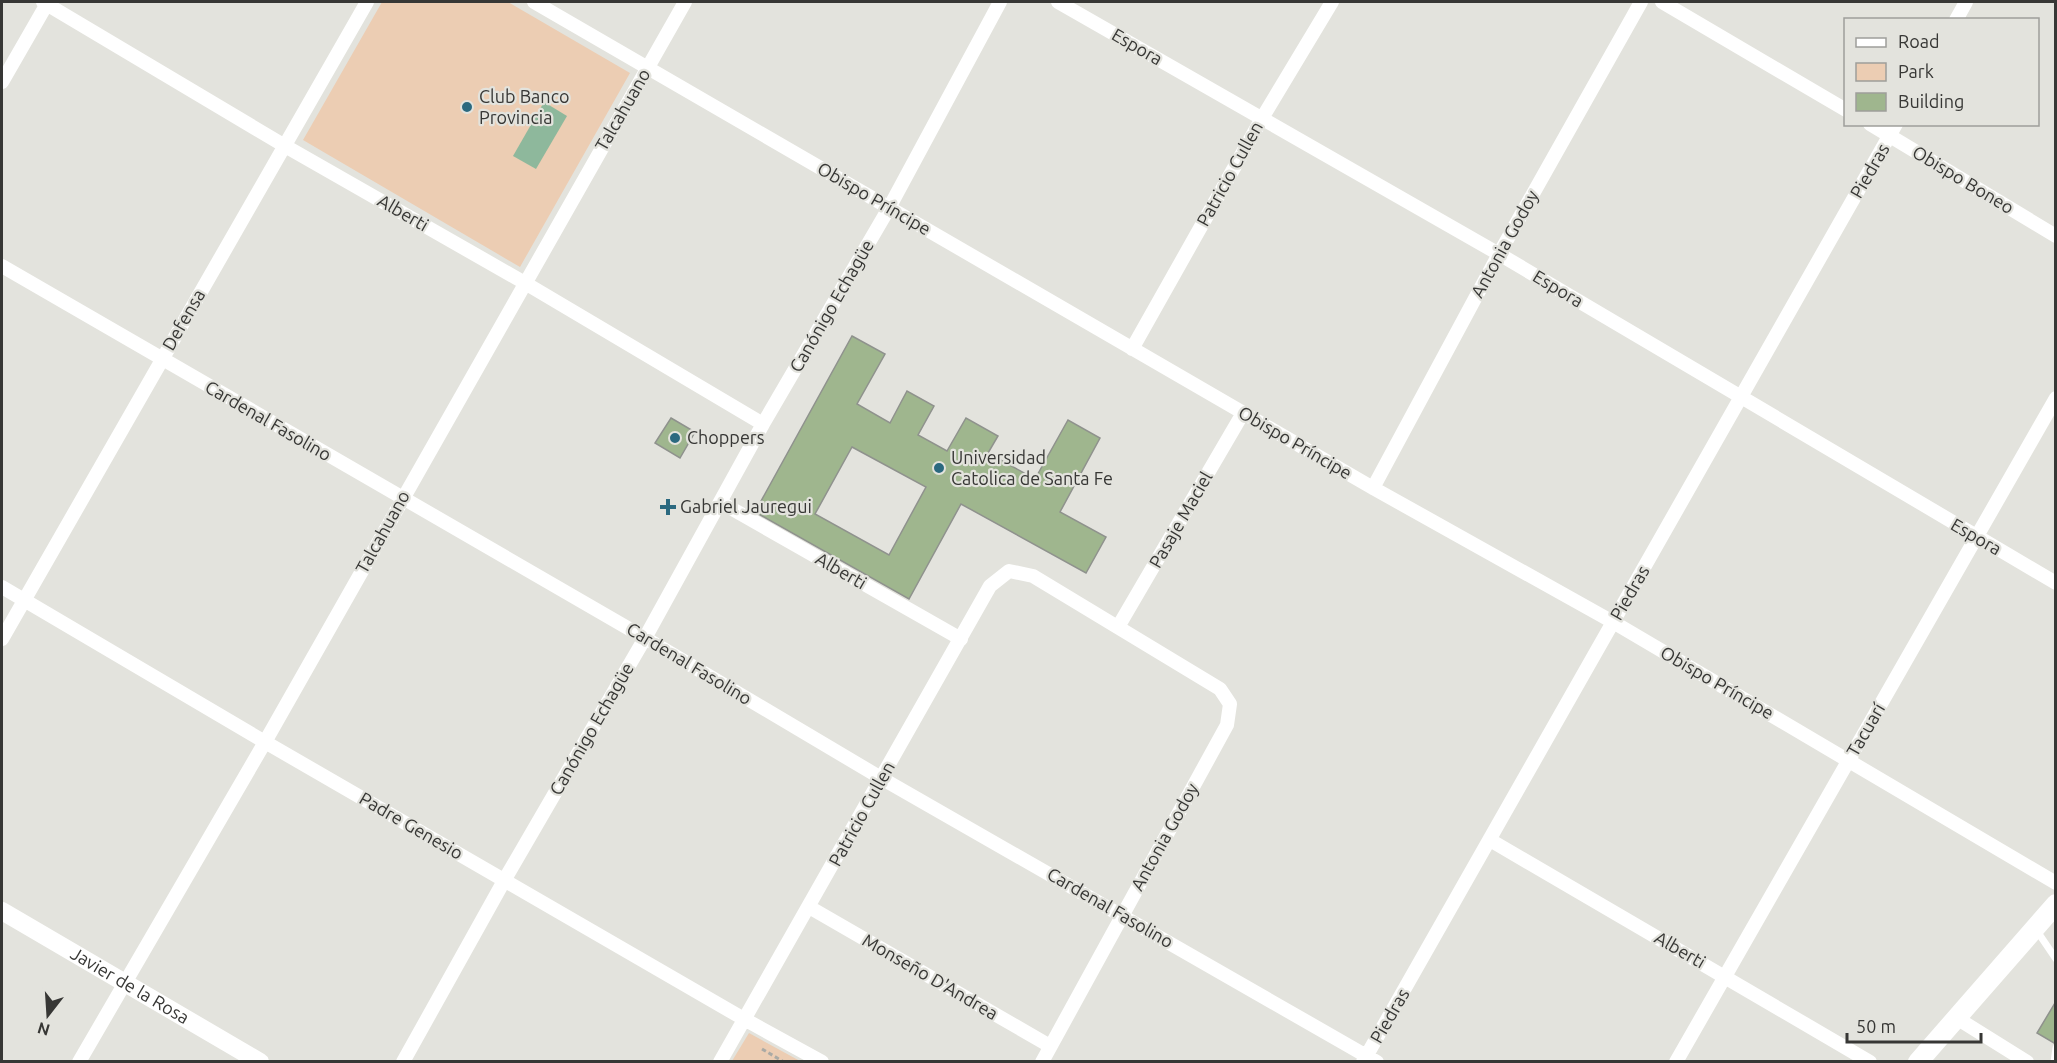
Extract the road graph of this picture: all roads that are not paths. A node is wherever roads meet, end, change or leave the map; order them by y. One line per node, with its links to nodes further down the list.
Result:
1 (46, 2): 13 (street); 18 (street, Alberti)
2 (367, 2): 18 (street, Defensa)
3 (534, 2): 12 (street, Obispo Príncipe)
4 (685, 2): 12 (street, Talcahuano)
5 (1000, 2): 19 (street, Canónigo Echagüe)
6 (1058, 2): 15 (street, Espora)
7 (1332, 2): 15 (street, Patricio Cullen)
8 (1641, 2): 21 (street, Antonia Godoy)
9 (1662, 2): 14 (street)
10 (1966, 2): 11 (street)
11 (1957, 18)
12 (648, 66): 19 (street, Obispo Príncipe); 23 (street, Talcahuano)
13 (2, 82)
14 (1844, 109)
15 (1261, 120): 21 (street, Espora); 24 (street, Patricio Cullen)
16 (1878, 126): 17 (street, Obispo Boneo)
17 (1893, 130): 20 (street, Obispo Boneo); 26 (street, Piedras)
18 (285, 146): 23 (street, Alberti); 25 (street, Defensa)
19 (888, 208): 24 (street, Obispo Príncipe); 29 (street, Canónigo Echagüe)
20 (2055, 236)
21 (1499, 254): 26 (street, Espora); 30 (street, Antonia Godoy)
22 (2, 267): 25 (street, Cardenal Fasolino)
23 (525, 283): 29 (street, Alberti); 31 (street, Talcahuano)
24 (1132, 349): 28 (street, Obispo Príncipe)
25 (162, 359): 31 (street, Cardenal Fasolino); 36 (street, Defensa)
26 (1741, 397): 33 (street, Espora); 37 (street, Piedras)
27 (2055, 398): 33 (street, Tacuarí)
28 (1243, 413): 30 (street, Obispo Príncipe); 38 (street, Pasaje Maciel)
29 (763, 424): 32 (street, Canónigo Echagüe)
30 (1373, 488): 37 (street, Obispo Príncipe)
31 (403, 498): 39 (street, Cardenal Fasolino); 42 (street, Talcahuano)
32 (720, 502): 39 (street, Canónigo Echagüe); 41 (street, Alberti)
33 (1976, 537): 34 (street, Espora); 43 (street, Tacuarí)
34 (2055, 583)
35 (2, 587): 36 (street, Padre Genesio)
36 (25, 600): 40 (street, Defensa); 42 (street, Padre Genesio)
37 (1613, 622): 43 (street, Obispo Príncipe); 45 (street, Piedras)
38 (1118, 627): 41 (street, Patricio Cullen); 51 (street, Antonia Godoy)
39 (645, 638): 44 (street, Cardenal Fasolino); 46 (street, Canónigo Echagüe)
40 (2, 639)
41 (961, 639): 44 (street, Patricio Cullen)
42 (265, 742): 46 (street, Padre Genesio); 55 (street, Talcahuano)
43 (1848, 760): 47 (street, Obispo Príncipe); 54 (street, Tacuarí)
44 (881, 778): 49 (street, Patricio Cullen); 51 (street, Cardenal Fasolino)
45 (1490, 840): 54 (street, Alberti); 60 (street, Piedras)
46 (505, 879): 57 (street, Padre Genesio); 63 (street, Canónigo Echagüe)
47 (2055, 883)
48 (2055, 904): 52 (main road)
49 (809, 907): 57 (street, Patricio Cullen); 58 (street, Monseño D'Andrea)
50 (2, 911): 55 (street, Javier de la Rosa)
51 (1122, 915): 58 (street, Antonia Godoy); 60 (street, Cardenal Fasolino)
52 (2035, 928): 53 (lane); 56 (main road)
53 (2055, 959)
54 (1725, 976): 67 (street, Tacuarí); 68 (street, Alberti)
55 (126, 982): 61 (street, Talcahuano); 62 (street, Javier de la Rosa)
56 (1955, 1017): 69 (main road); 70 (street)
57 (744, 1019): 64 (street, Patricio Cullen); 65 (street, Padre Genesio)
58 (1050, 1046): 66 (street, Antonia Godoy)
59 (2055, 1048): 71 (lane)
60 (1369, 1060)
61 (79, 1062)
62 (260, 1062)
63 (403, 1062)
64 (720, 1062)
65 (822, 1062)
66 (1042, 1062)
67 (1676, 1062)
68 (1870, 1062)
69 (1918, 1062)
70 (2027, 1062)
71 (2054, 1062)

